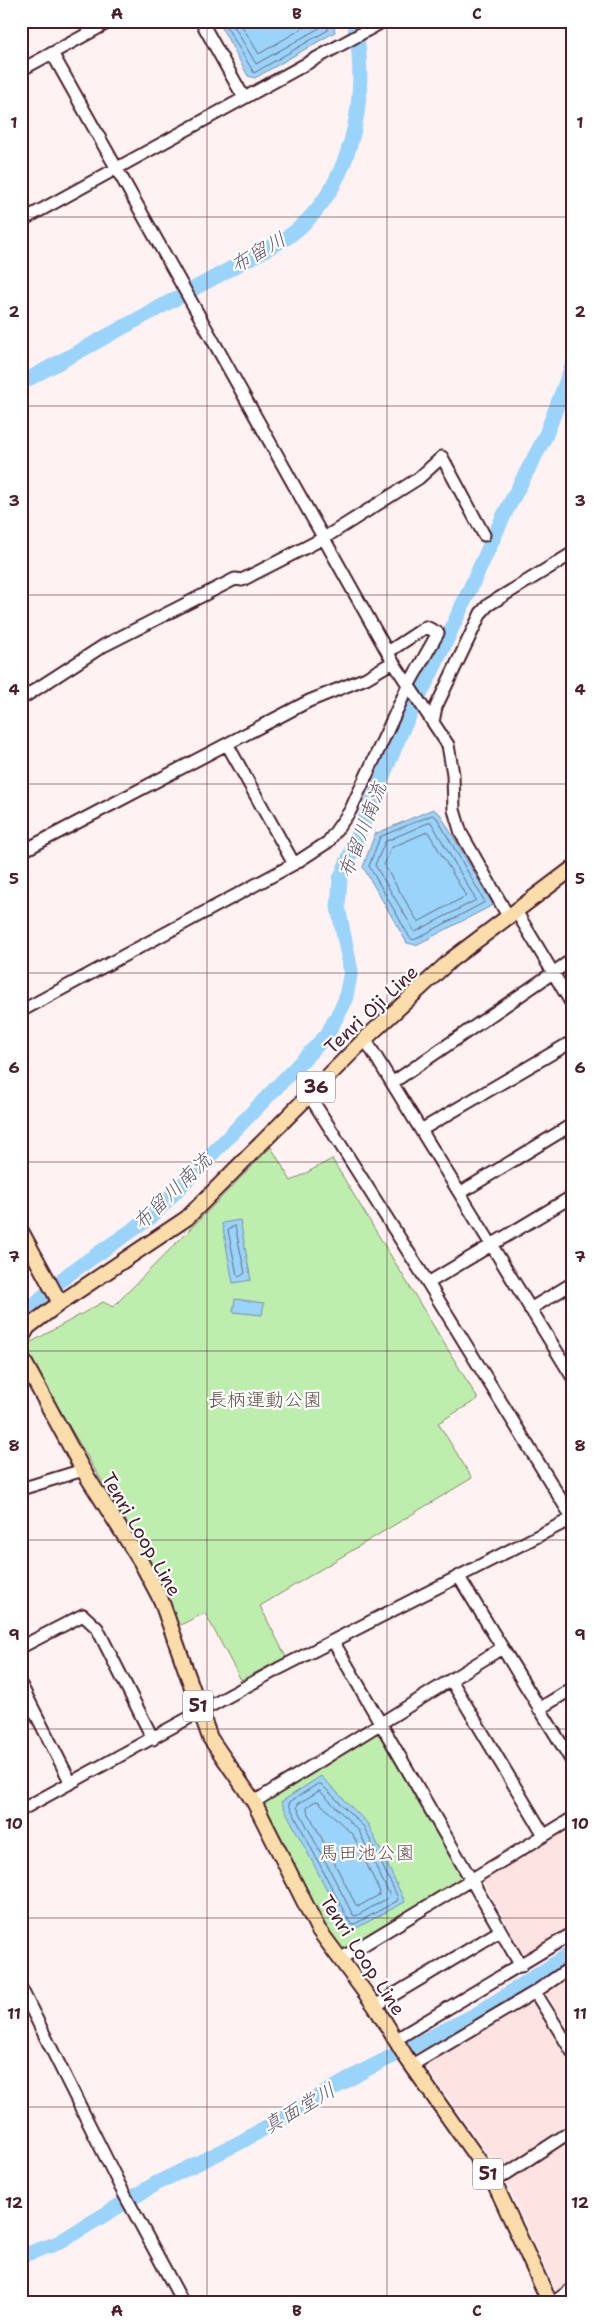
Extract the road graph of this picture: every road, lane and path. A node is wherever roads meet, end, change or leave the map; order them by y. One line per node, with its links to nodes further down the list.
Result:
1 (111, 21): 4 (street)
2 (201, 21): 6 (street)
3 (384, 21): 6 (street)
4 (52, 53): 5 (street); 7 (street)
5 (21, 70)
6 (244, 98): 7 (street)
7 (117, 167): 8 (street); 10 (street)
8 (21, 221)
9 (484, 535): 10 (street)
10 (324, 538): 12 (street); 14 (street)
11 (573, 553): 15 (street)
12 (391, 657): 13 (street); 13 (street); 16 (street)
13 (410, 688): 15 (street); 18 (street)
14 (21, 699)
15 (431, 719): 20 (street)
16 (228, 744): 17 (street); 18 (street)
17 (21, 852)
18 (294, 864): 24 (street)
19 (573, 868): 20 (main road, Tenri Oji Line / 36)
20 (512, 914): 22 (street); 25 (main road, Tenri Oji Line / 36)
21 (573, 959): 22 (street)
22 (552, 972): 23 (street); 27 (street)
23 (573, 1006)
24 (21, 1011)
25 (365, 1039): 27 (street); 28 (main road, Tenri Oji Line / 36)
26 (573, 1041): 30 (street)
27 (392, 1083): 30 (street)
28 (308, 1094): 35 (street); 37 (main road, Tenri Oji Line / 36)
29 (573, 1124): 31 (street)
30 (421, 1130): 31 (street)
31 (460, 1193): 34 (street)
32 (573, 1196): 34 (street)
33 (21, 1231): 37 (main road)
34 (491, 1245): 35 (street); 38 (street)
35 (428, 1283): 44 (street)
36 (573, 1283): 38 (street)
37 (58, 1301): 39 (main road, Tenri Oji Line / 36)
38 (530, 1309): 41 (street)
39 (21, 1339)
40 (21, 1356): 42 (main road, Tenri Loop Line / 51)
41 (571, 1372)
42 (83, 1470): 43 (street); 53 (main road, Tenri Loop Line / 51)
43 (21, 1489)
44 (573, 1518): 45 (street)
45 (459, 1577): 46 (street); 48 (street)
46 (333, 1641): 53 (street); 54 (street)
47 (21, 1647): 55 (street)
48 (502, 1648): 49 (street); 52 (street)
49 (451, 1680): 54 (street); 61 (street)
50 (21, 1685): 57 (street)
51 (573, 1688): 52 (street)
52 (539, 1709): 56 (street)
53 (200, 1711): 55 (street); 58 (main road, Tenri Loop Line / 51)
54 (381, 1724): 58 (street); 62 (street)
55 (153, 1739): 57 (street)
56 (573, 1763)
57 (71, 1783): 59 (street)
58 (254, 1802): 65 (main road, Tenri Loop Line / 51)
59 (21, 1810)
60 (573, 1818): 61 (street)
61 (544, 1835): 62 (street)
62 (470, 1880): 63 (street); 65 (street)
63 (500, 1931): 66 (street); 70 (street)
64 (573, 1933): 66 (street)
65 (340, 1959): 70 (main road, Tenri Loop Line / 51)
66 (521, 1966): 71 (street)
67 (573, 1966): 69 (street)
68 (21, 1988): 77 (street)
69 (535, 1992): 72 (street); 73 (street)
70 (375, 2006): 71 (main road, Tenri Loop Line / 51)
71 (397, 2042): 73 (main road, Tenri Loop Line / 51)
72 (573, 2053)
73 (409, 2061): 75 (main road, Tenri Loop Line / 51)
74 (573, 2130): 75 (street)
75 (494, 2182): 78 (main road, Tenri Loop Line / 51)
76 (573, 2288): 78 (street)
77 (183, 2303)
78 (552, 2303)

